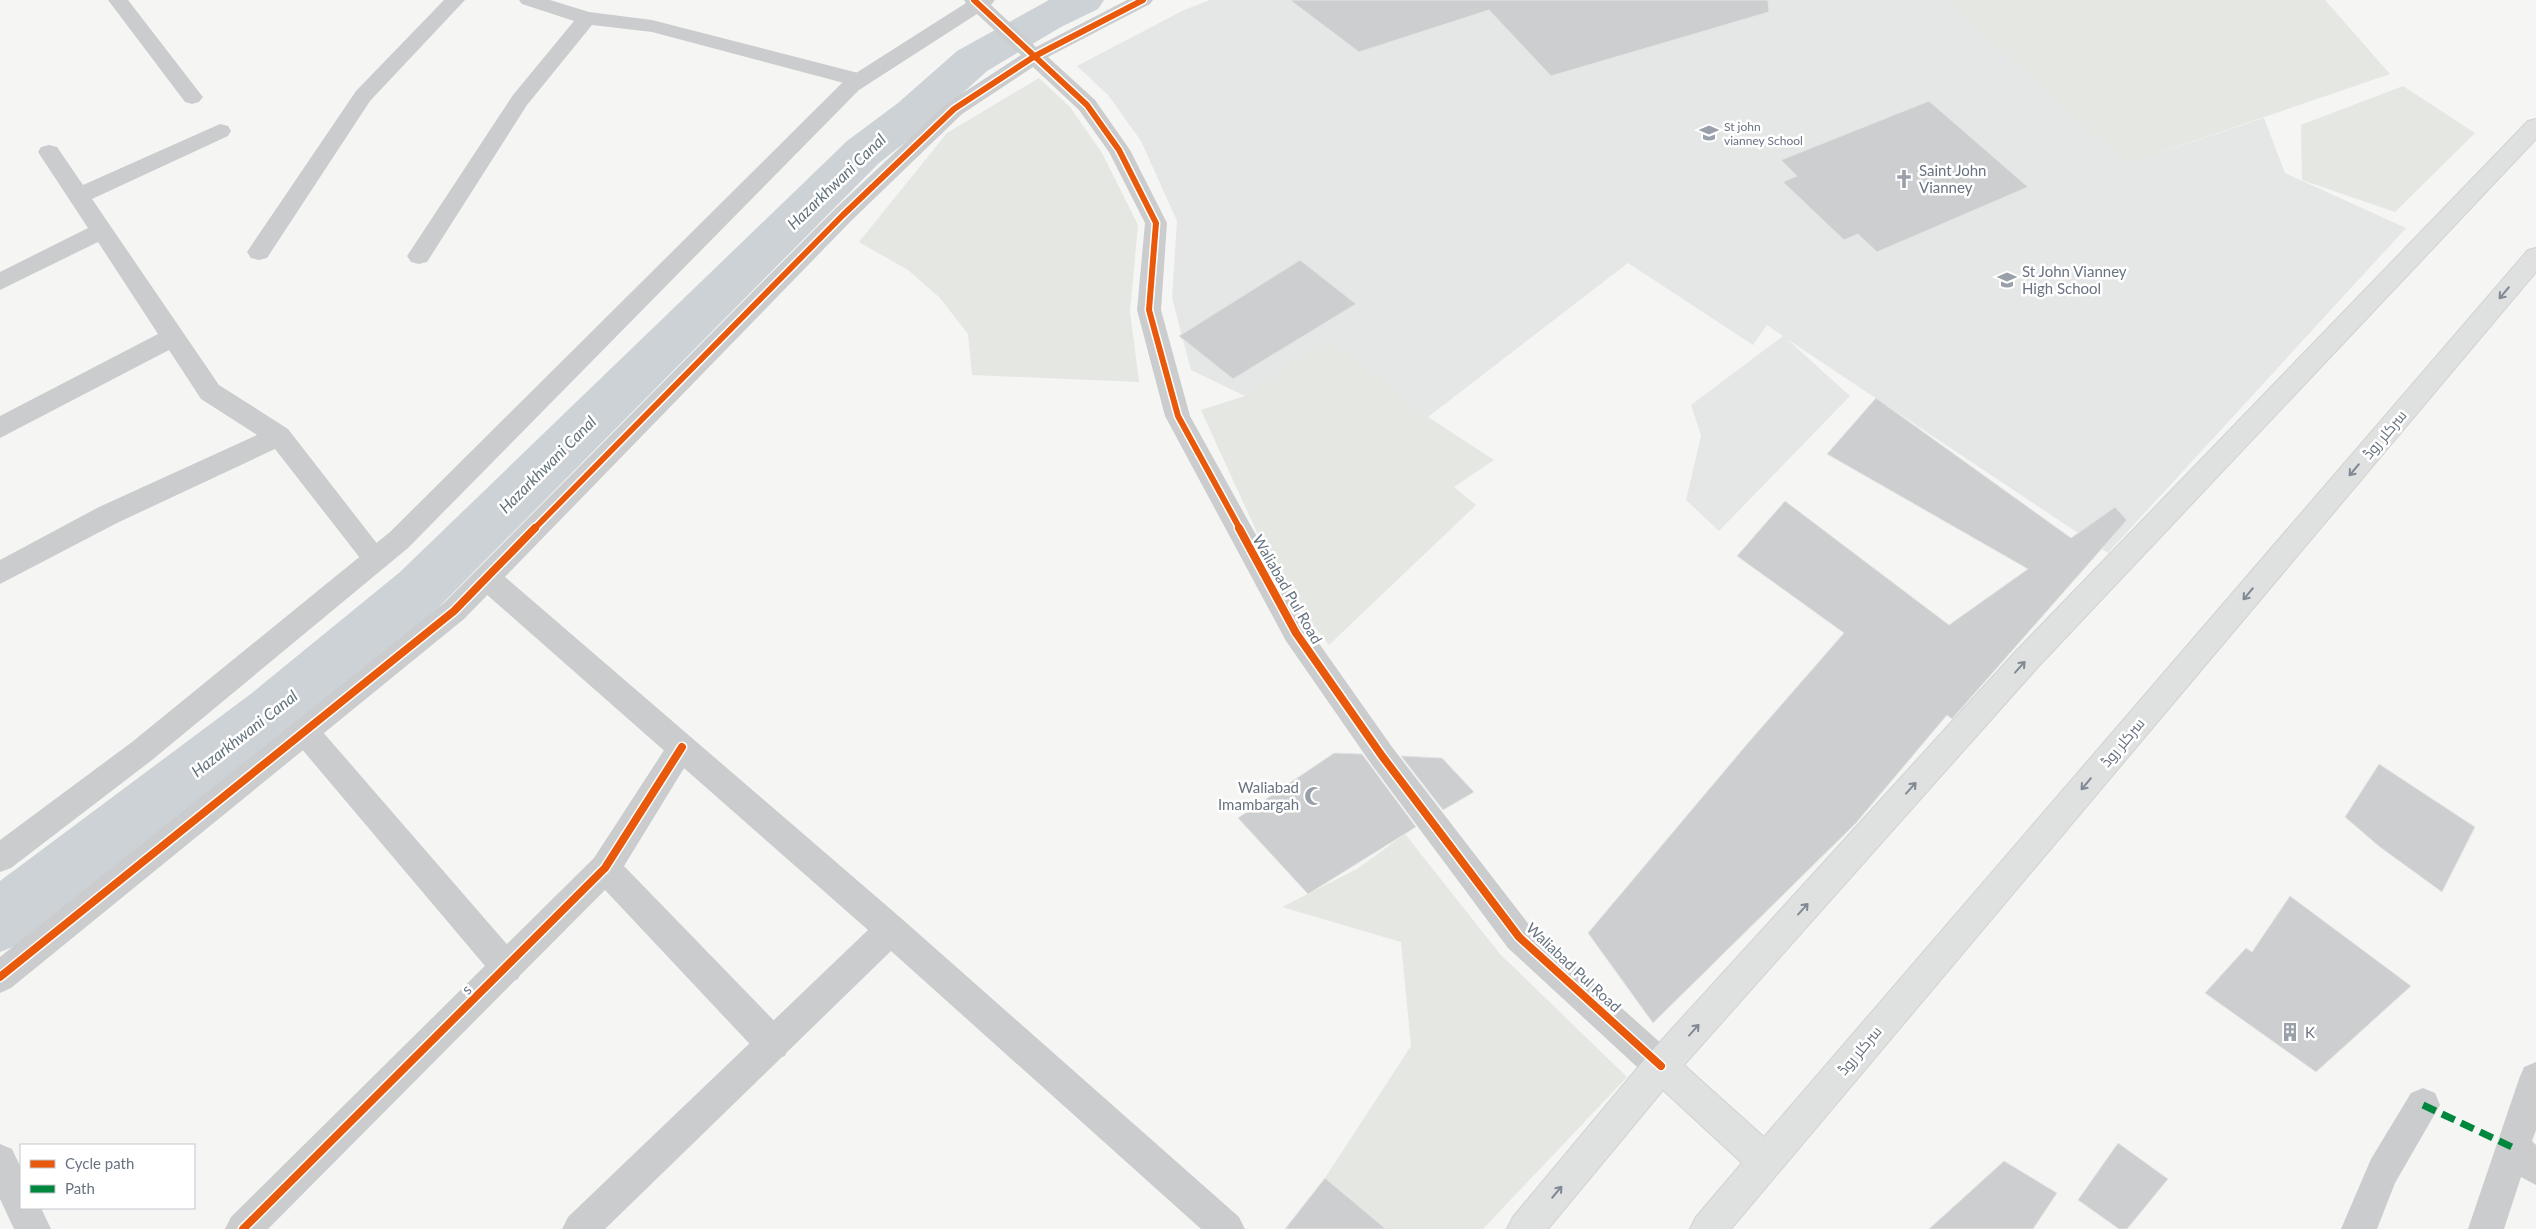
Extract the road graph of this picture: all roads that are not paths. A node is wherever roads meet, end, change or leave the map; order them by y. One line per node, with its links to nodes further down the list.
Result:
1 (118, 0): 9 (street)
2 (455, 0): 15 (street)
3 (529, 0): 6 (street)
4 (1144, 0): 7 (street)
5 (979, 1): 7 (street, Waliabad Pul Road); 8 (street)
6 (587, 18): 8 (street); 16 (street)
7 (1035, 56): 24 (street); 33 (street, Waliabad Pul Road)
8 (859, 80): 22 (street)
9 (192, 97)
10 (2536, 126): 33 (main road, one-way to 10)
11 (220, 131): 13 (street)
12 (49, 152): 13 (street)
13 (78, 196): 14 (street)
14 (102, 231): 18 (street); 19 (street)
15 (259, 252)
16 (419, 256)
17 (2536, 256): 38 (main road, سرکلر روڈ, one-way to 38)
18 (0, 282)
19 (173, 337): 20 (street); 21 (street)
20 (0, 428)
21 (279, 436): 22 (street); 23 (street)
22 (376, 559): 27 (street)
23 (0, 573)
24 (488, 578): 25 (street); 26 (street)
25 (305, 732): 30 (street); 31 (street)
26 (682, 747): 28 (street, s); 29 (street)
27 (0, 858)
28 (605, 868): 30 (street, s); 32 (street)
29 (891, 930): 32 (street); 44 (street)
30 (507, 968): 42 (street, s)
31 (0, 977)
32 (774, 1044): 43 (street)
33 (1661, 1066): 38 (main road, Waliabad Pul Road); 45 (main road, one-way to 33)
34 (2536, 1079): 36 (street)
35 (2423, 1105): 47 (street)
36 (2525, 1158): 48 (street)
37 (0, 1161): 39 (street)
38 (1765, 1161): 46 (main road, سرکلر روڈ)
39 (20, 1203)
40 (23, 1209): 41 (street)
41 (32, 1229)
42 (243, 1229)
43 (580, 1229)
44 (1227, 1229)
45 (1525, 1229)
46 (1708, 1229)
47 (2359, 1229)
48 (2486, 1229)

